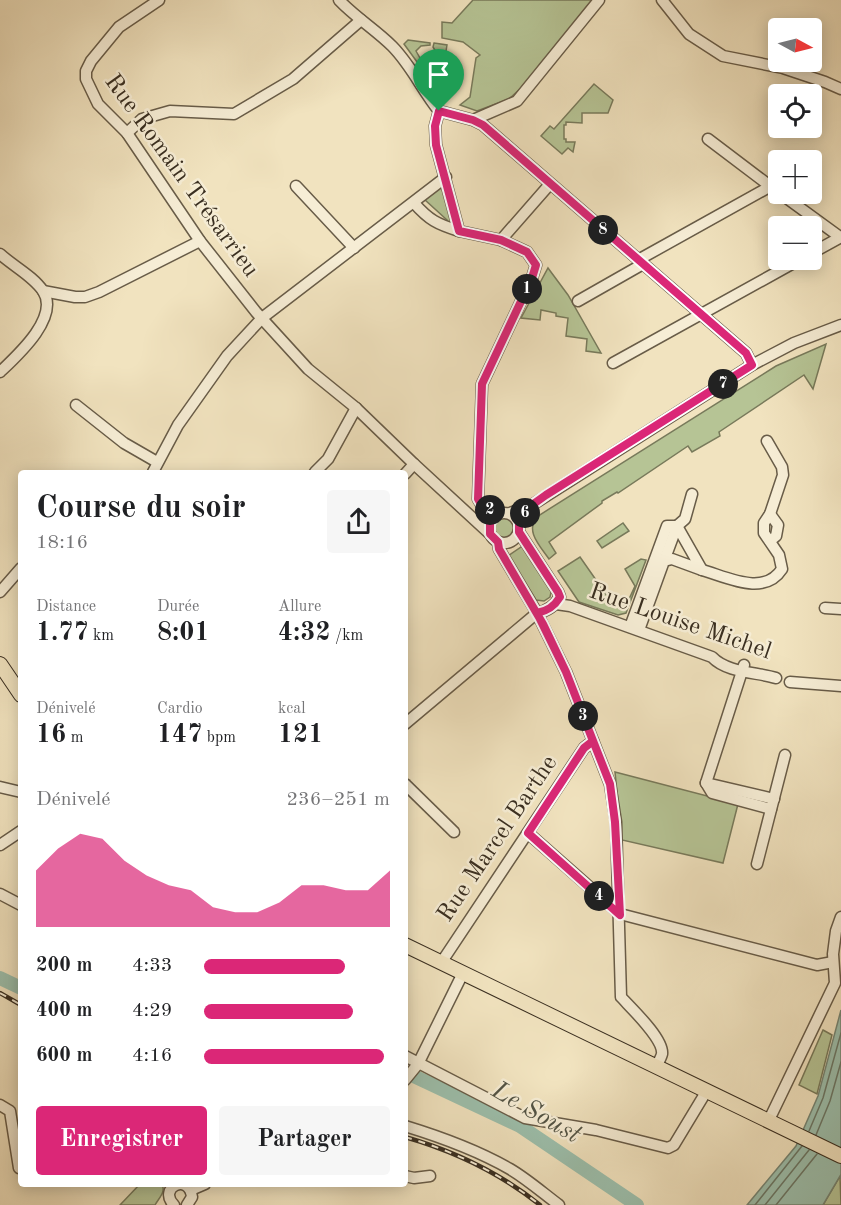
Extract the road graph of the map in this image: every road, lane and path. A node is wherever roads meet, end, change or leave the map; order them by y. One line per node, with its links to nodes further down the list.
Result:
1 (339, 0): 5 (street)
2 (599, 0): 8 (street)
3 (662, 0): 6 (street)
4 (151, 2): 9 (street, Rue Romain Trésarrieu)
5 (361, 20): 7 (street); 9 (street)
6 (841, 89)
7 (439, 111): 8 (street); 11 (street)
8 (473, 120): 13 (street)
9 (127, 133): 21 (street, Rue Romain Trésarrieu)
10 (708, 139): 12 (street)
11 (446, 177): 16 (street); 18 (street)
12 (768, 183)
13 (550, 184): 20 (street); 25 (street)
14 (296, 186): 23 (street)
15 (768, 195): 25 (street)
16 (414, 203): 18 (street); 23 (street)
17 (796, 204): 19 (street)
18 (459, 231): 20 (street)
19 (841, 237): 22 (street)
20 (501, 240): 43 (street)
21 (200, 241): 27 (street); 30 (street, Rue Romain Trésarrieu)
22 (822, 247)
23 (354, 248): 30 (street)
24 (0, 254): 27 (street)
25 (640, 262): 28 (street); 29 (street)
26 (780, 270): 29 (street)
27 (43, 291): 34 (street)
28 (578, 301)
29 (699, 314): 32 (street); 33 (street)
30 (262, 318): 36 (street, Rue Romain Trésarrieu); 39 (street)
31 (841, 325): 33 (street)
32 (613, 363)
33 (752, 365): 44 (street)
34 (0, 372)
35 (76, 405): 39 (street)
36 (356, 408): 38 (street, Rue Romain Trésarrieu); 40 (street)
37 (767, 441): 48 (street)
38 (414, 464): 41 (street); 46 (street, Rue Romain Trésarrieu)
39 (155, 467)
40 (317, 470)
41 (408, 471)
42 (692, 494): 45 (street)
43 (497, 514): 44 (street); 46 (street)
44 (516, 522): 46 (street); 51 (street, Rue Louise Michel)
45 (677, 526): 47 (street); 48 (street); 55 (street)
46 (494, 538): 54 (street)
47 (664, 561): 48 (street); 55 (street)
48 (702, 570)
49 (18, 571): 50 (street)
50 (0, 592)
51 (558, 601): 54 (street); 55 (street, Rue Louise Michel)
52 (825, 609): 53 (street)
53 (841, 609)
54 (537, 613): 62 (street); 63 (street)
55 (634, 628): 57 (street, Rue Louise Michel)
56 (0, 664): 60 (main road)
57 (743, 668): 58 (street, Rue Louise Michel); 68 (street)
58 (772, 677)
59 (790, 682): 61 (street, Rue Louise Michel)
60 (18, 686)
61 (841, 686)
62 (408, 720)
63 (593, 741): 71 (street, Rue Marcel Barthe); 76 (street)
64 (785, 755): 68 (street)
65 (0, 787): 67 (street)
66 (408, 787): 69 (street)
67 (18, 791)
68 (772, 804): 73 (street)
69 (454, 832)
70 (18, 833): 72 (street)
71 (528, 833): 76 (street); 80 (street, Rue Marcel Barthe)
72 (0, 845)
73 (757, 864)
74 (0, 894): 75 (street)
75 (18, 903)
76 (620, 915): 79 (street); 84 (street)
77 (841, 917): 79 (street)
78 (408, 946): 80 (main road)
79 (833, 962): 88 (street)
80 (441, 963): 81 (main road)
81 (463, 974): 83 (street); 84 (main road)
82 (408, 1059): 83 (street)
83 (416, 1066): 85 (street); 86 (street)
84 (656, 1067): 86 (main road)
85 (408, 1076)
86 (706, 1092): 88 (main road)
87 (10, 1108): 91 (street)
88 (768, 1122): 90 (main road)
89 (408, 1127): 100 (street)
90 (841, 1156)
91 (18, 1161)
92 (430, 1176): 93 (street)
93 (408, 1177)
94 (170, 1187): 98 (street)
95 (187, 1187): 97 (street)
96 (198, 1187): 97 (street)
97 (191, 1190): 99 (street)
98 (171, 1203)
99 (189, 1204)
100 (559, 1205)

